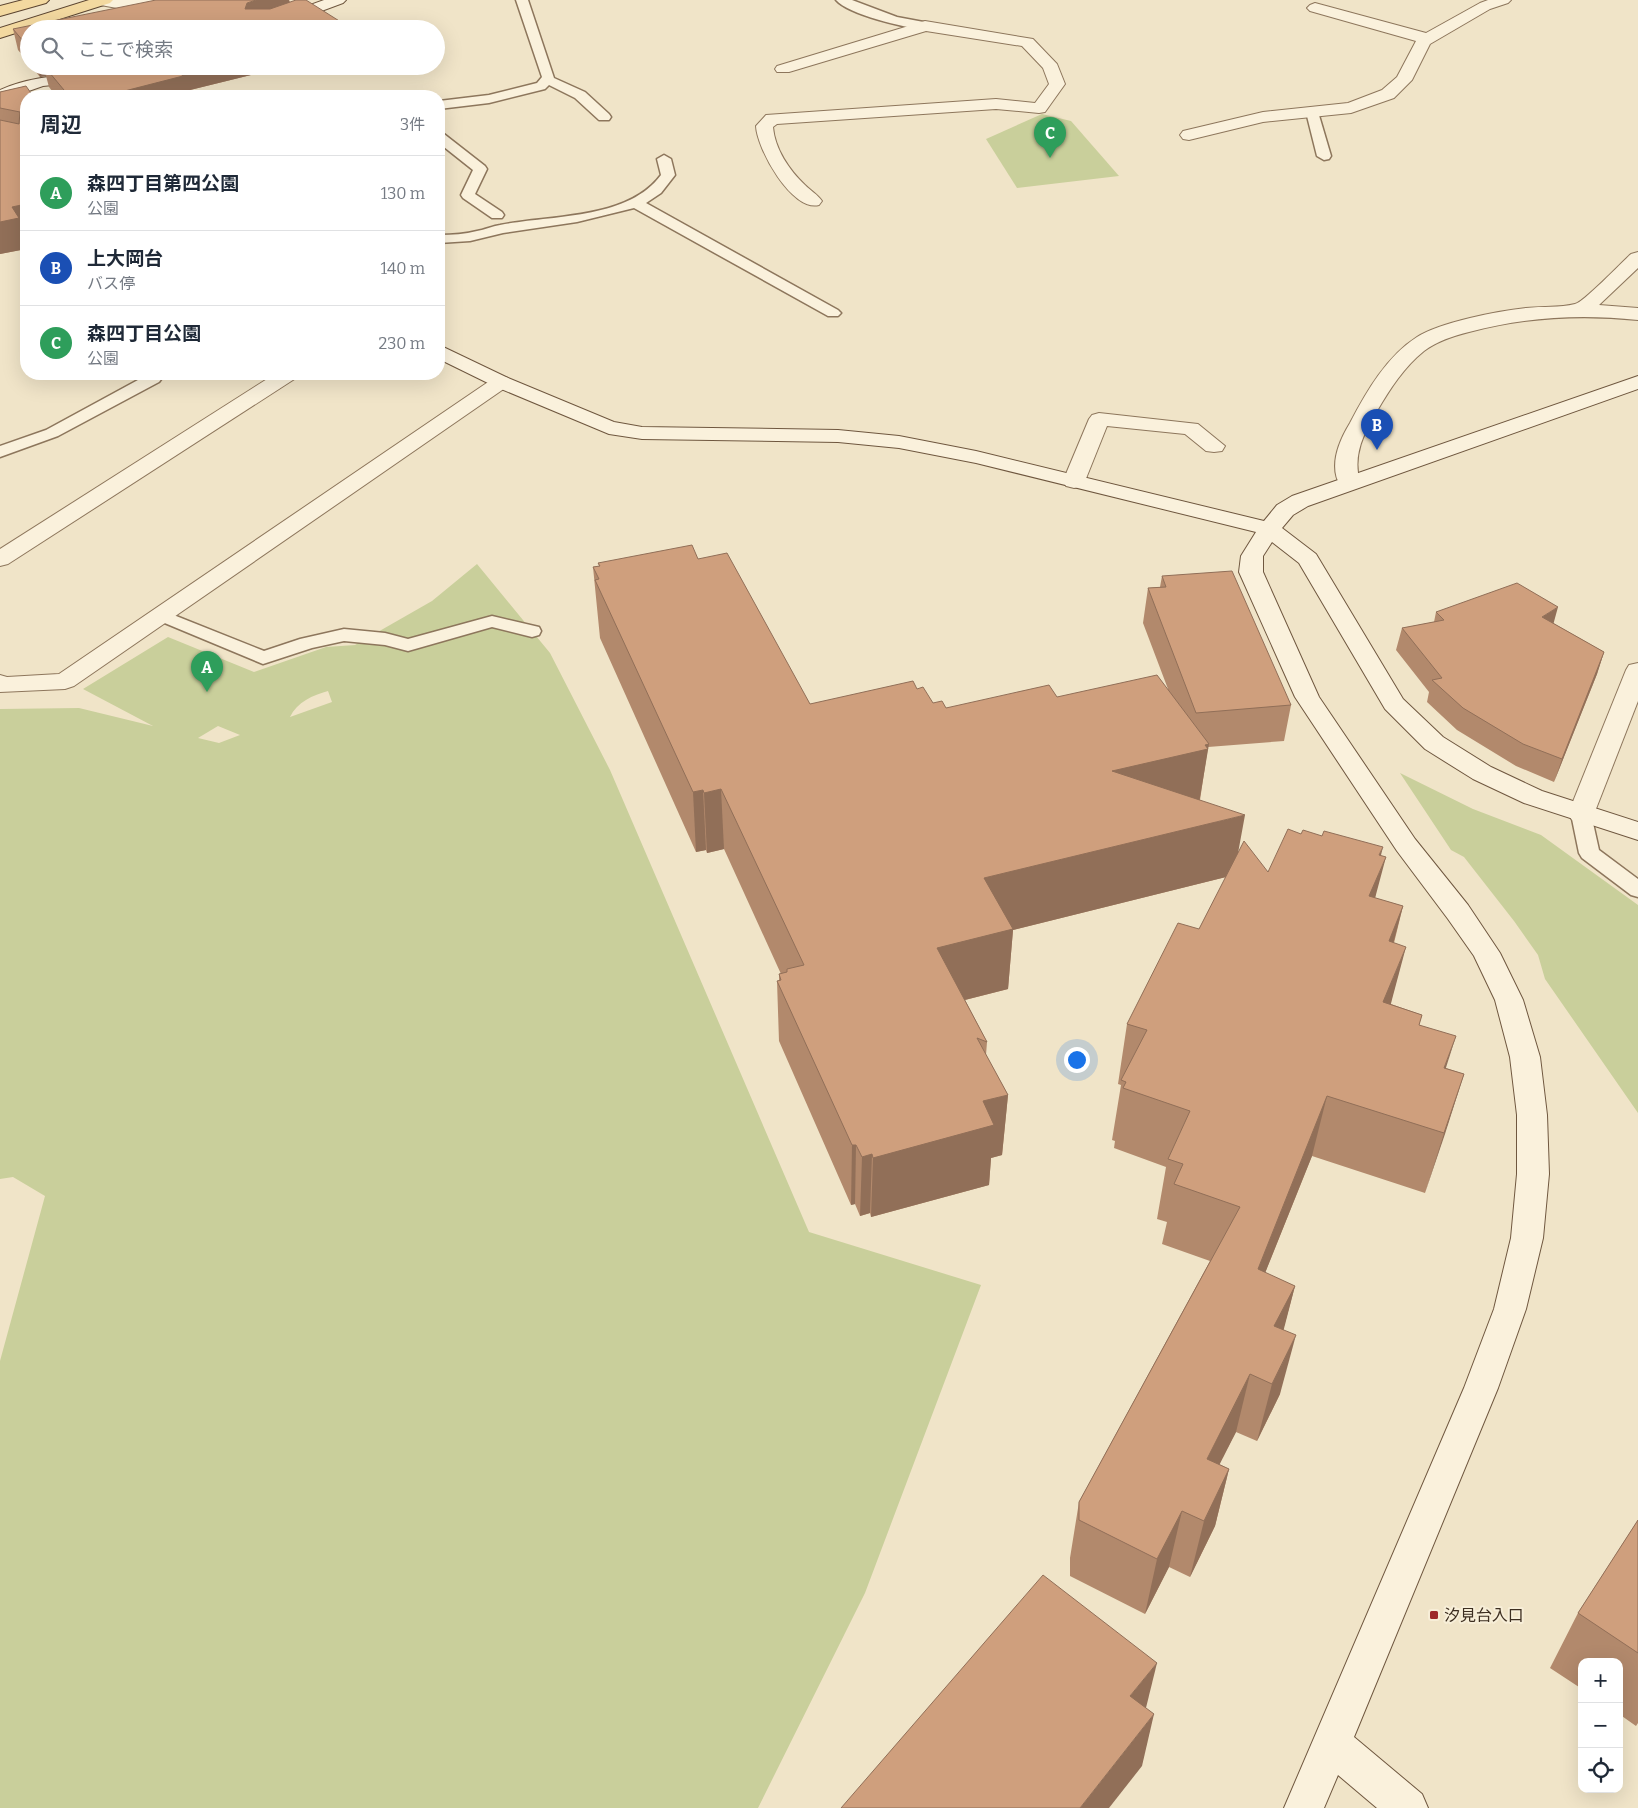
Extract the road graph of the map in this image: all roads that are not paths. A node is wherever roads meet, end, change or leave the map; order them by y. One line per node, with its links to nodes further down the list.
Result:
1 (11, 0): 10 (main road)
2 (41, 0): 12 (main road)
3 (77, 0): 15 (main road)
4 (173, 0): 9 (street)
5 (338, 0): 14 (street)
6 (522, 0): 22 (lane)
7 (842, 0): 16 (lane)
8 (1503, 0): 19 (street)
9 (102, 1): 13 (main road)
10 (0, 3)
11 (1315, 8): 19 (street)
12 (0, 11)
13 (41, 20)
14 (283, 20)
15 (0, 22)
16 (925, 26): 20 (street); 25 (street)
17 (20, 27): 18 (main road)
18 (0, 33)
19 (1428, 39): 26 (street)
20 (783, 70)
21 (105, 75): 23 (street)
22 (547, 78): 24 (lane); 28 (lane)
23 (0, 96)
24 (445, 104)
25 (1039, 108): 27 (street); 33 (street)
26 (1312, 112): 29 (street); 31 (lane)
27 (1059, 113)
28 (604, 117)
29 (1189, 135)
30 (445, 142): 35 (lane)
31 (1324, 156)
32 (664, 159): 34 (lane)
33 (813, 201)
34 (635, 203): 36 (lane); 39 (lane)
35 (497, 214)
36 (445, 239)
37 (1638, 258): 38 (street)
38 (1583, 310): 40 (street); 49 (street)
39 (833, 313)
40 (1638, 314)
41 (445, 354): 44 (street)
42 (149, 380): 47 (lane)
43 (280, 380): 51 (street)
44 (501, 382): 48 (street); 52 (street)
45 (1638, 382): 49 (street)
46 (1214, 446): 48 (street)
47 (0, 452)
48 (1074, 480): 50 (street)
49 (1349, 482): 50 (street)
50 (1269, 529): 56 (street); 59 (street)
51 (0, 559)
52 (161, 615): 53 (lane); 55 (street)
53 (532, 630)
54 (1638, 670): 56 (street)
55 (0, 683)
56 (1581, 814): 57 (street); 58 (lane)
57 (1638, 831)
58 (1638, 890)
59 (1332, 1744): 60 (street); 61 (street)
60 (1304, 1808)
61 (1408, 1808)

